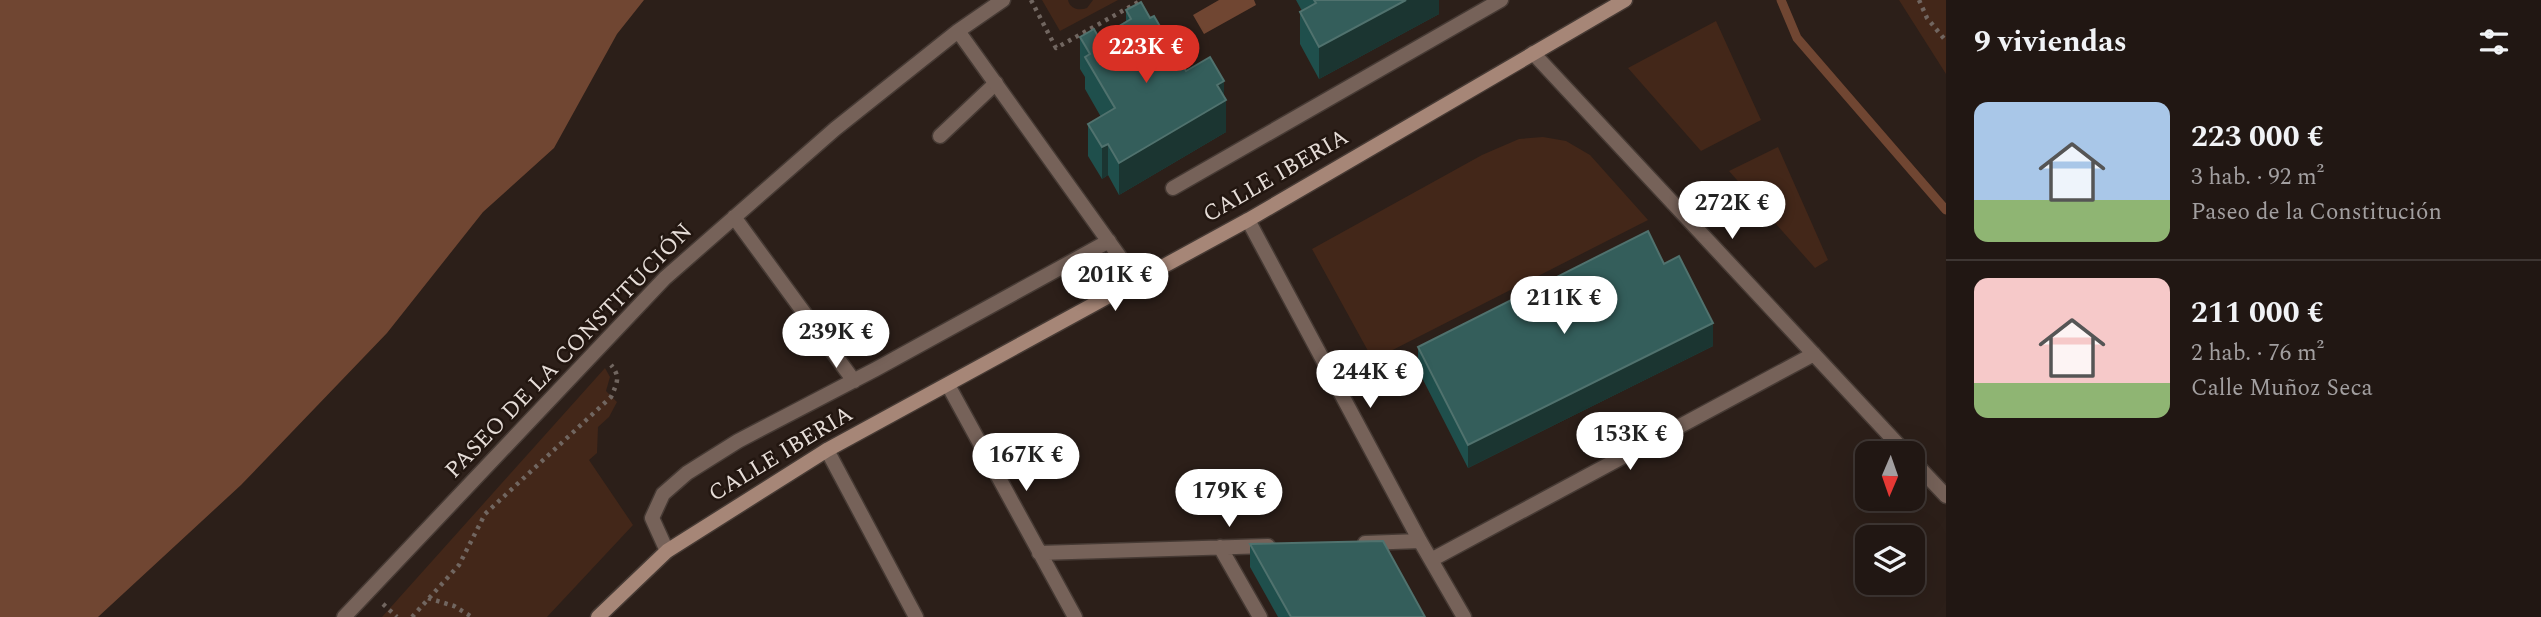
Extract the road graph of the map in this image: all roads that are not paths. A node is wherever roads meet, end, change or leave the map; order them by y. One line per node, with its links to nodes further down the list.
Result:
1 (1003, 0): 4 (street, PASEO DE LA CONSTITUCIÓN)
2 (1501, 0): 8 (street)
3 (1625, 0): 5 (main road, CALLE IBERIA)
4 (958, 31): 6 (street); 9 (street, PASEO DE LA CONSTITUCIÓN)
5 (1533, 53): 10 (main road, CALLE IBERIA); 13 (street)
6 (996, 83): 7 (street); 11 (street)
7 (940, 136)
8 (1173, 188)
9 (734, 217): 14 (street); 27 (street, PASEO DE LA CONSTITUCIÓN)
10 (1248, 219): 12 (main road, CALLE IBERIA); 20 (street)
11 (1109, 242): 12 (street); 14 (street)
12 (1137, 281): 15 (main road, CALLE IBERIA)
13 (1814, 354): 16 (street); 26 (street)
14 (854, 381): 24 (street)
15 (948, 385): 17 (main road, CALLE IBERIA); 25 (street)
16 (1895, 441)
17 (827, 450): 24 (main road, CALLE IBERIA); 29 (street)
18 (1925, 474): 19 (street)
19 (1946, 496)
20 (1420, 541): 21 (street); 26 (street)
21 (1353, 543)
22 (1286, 545): 23 (street)
23 (1220, 547): 25 (street); 31 (street)
24 (667, 551): 28 (main road, CALLE IBERIA)
25 (1039, 553): 30 (street)
26 (1431, 560): 32 (street)
27 (344, 617)
28 (598, 617)
29 (916, 617)
30 (1075, 617)
31 (1261, 617)
32 (1464, 617)

